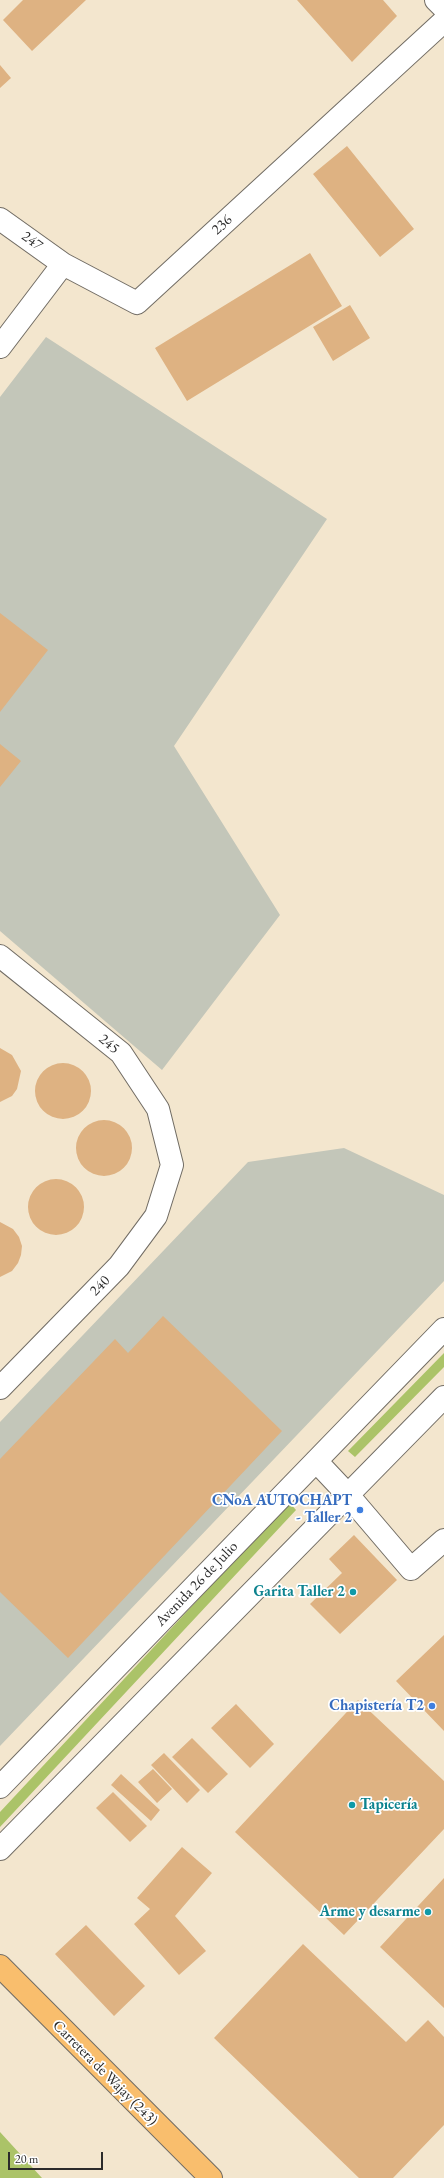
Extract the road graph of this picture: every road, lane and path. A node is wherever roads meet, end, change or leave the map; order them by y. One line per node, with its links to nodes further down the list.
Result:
1 (436, 0): 2 (street)
2 (444, 8)
3 (444, 20): 5 (street, 236)
4 (0, 219): 5 (street, 247)
5 (63, 264): 6 (street)
6 (0, 347)
7 (0, 956): 8 (street, 245)
8 (172, 1165): 10 (street, 240)
9 (444, 1329): 12 (street, Avenida 26 de Julio)
10 (0, 1388)
11 (444, 1397): 13 (street)
12 (316, 1461): 13 (street); 15 (street, Avenida 26 de Julio)
13 (348, 1495): 14 (street); 16 (street)
14 (444, 1540)
15 (0, 1787)
16 (0, 1849)
17 (0, 1966): 18 (main road, Carretera de Wajay (243))
18 (211, 2178)

